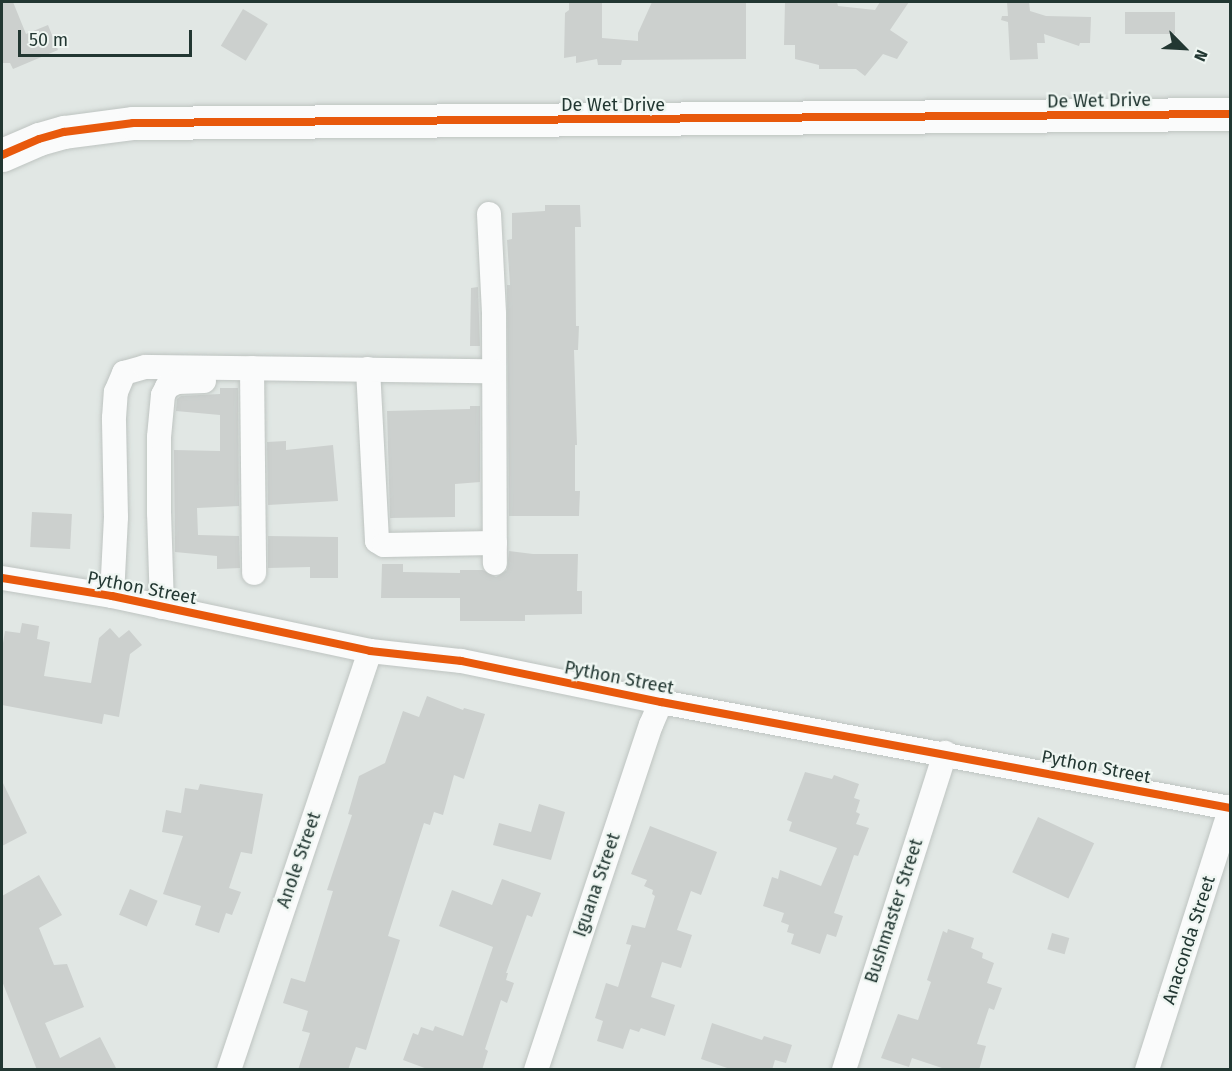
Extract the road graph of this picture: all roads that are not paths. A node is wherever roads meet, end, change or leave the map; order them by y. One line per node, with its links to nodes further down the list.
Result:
1 (1230, 114): 2 (street, De Wet Drive)
2 (2, 155)
3 (489, 214): 6 (street)
4 (253, 374): 5 (street); 7 (street); 9 (street); 10 (street)
5 (368, 375): 6 (street); 6 (street)
6 (494, 379)
7 (254, 573)
8 (2, 578): 9 (street, Python Street)
9 (112, 596): 10 (street, Python Street)
10 (162, 607): 11 (street, Python Street)
11 (370, 651): 12 (street, Python Street); 15 (street, Anole Street)
12 (661, 702): 13 (street, Python Street); 16 (street, Iguana Street)
13 (945, 753): 14 (street, Python Street); 17 (street, Bushmaster Street)
14 (1230, 809): 18 (street, Anaconda Street)
15 (230, 1070)
16 (536, 1070)
17 (843, 1070)
18 (1147, 1070)

